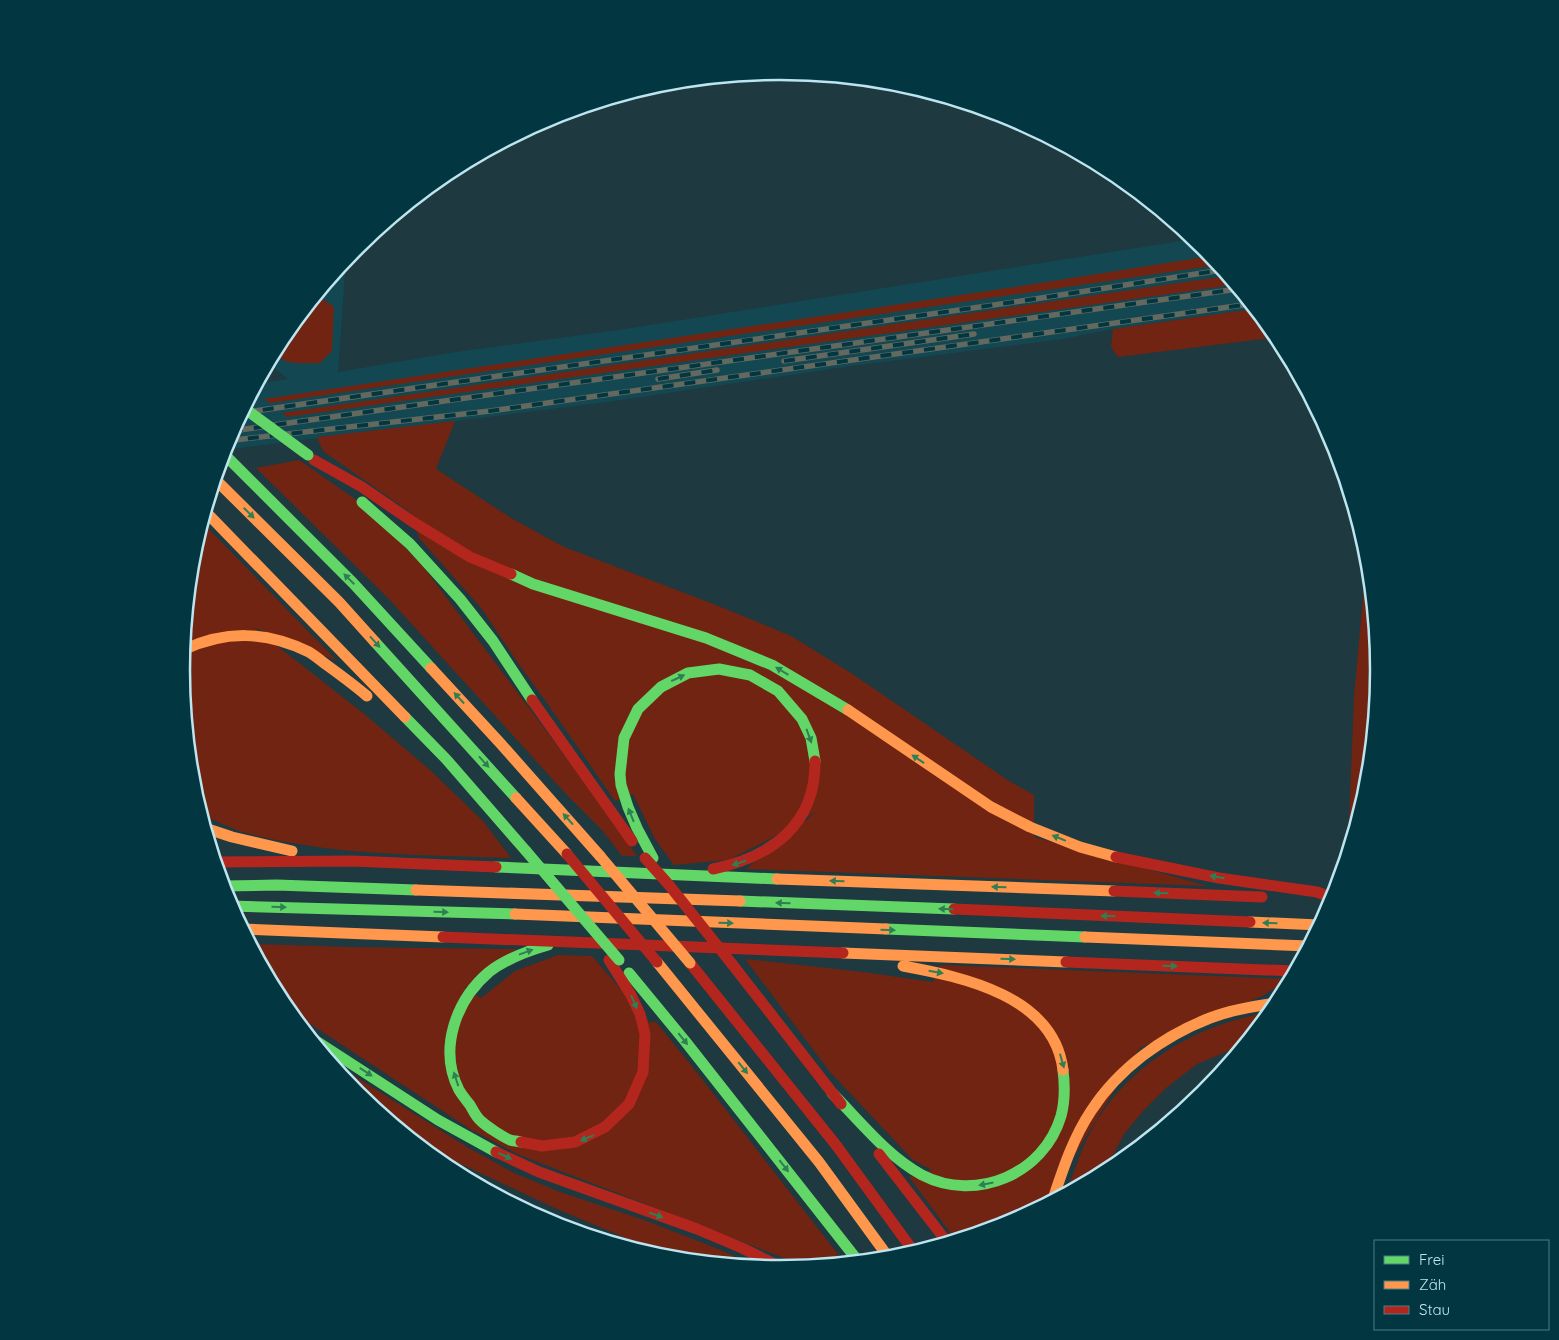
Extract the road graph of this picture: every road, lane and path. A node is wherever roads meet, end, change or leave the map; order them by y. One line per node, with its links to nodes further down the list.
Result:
1 (249, 412): 2 (highway, bridge)
2 (311, 457): 9 (highway); 14 (highway, one-way to 2)
3 (228, 460): 29 (highway, one-way to 3, bridge)
4 (220, 484): 30 (highway, one-way to 30, bridge)
5 (210, 517): 7 (highway)
6 (190, 646): 7 (highway)
7 (446, 759): 22 (highway, bridge)
8 (212, 831): 10 (highway)
9 (649, 858): 12 (highway, bridge); 12 (highway, one-way to 12)
10 (352, 861): 11 (highway); 12 (highway)
11 (222, 862)
12 (671, 880): 15 (highway, one-way to 12); 26 (highway, bridge)
13 (230, 886): 17 (highway, one-way to 13)
14 (1325, 895)
15 (1324, 898)
16 (239, 906): 20 (highway, one-way to 20)
17 (1312, 925)
18 (249, 929): 19 (highway)
19 (574, 941): 21 (highway); 22 (highway, one-way to 19)
20 (1301, 946)
21 (819, 951): 23 (highway, one-way to 23); 26 (highway, one-way to 26)
22 (614, 960): 31 (highway, one-way to 31)
23 (1287, 971)
24 (1265, 1005): 27 (highway)
25 (327, 1048): 32 (highway, one-way to 32)
26 (832, 1093): 28 (highway)
27 (1056, 1190)
28 (943, 1237)
29 (909, 1246)
30 (884, 1251)
31 (854, 1255)
32 (766, 1260)

